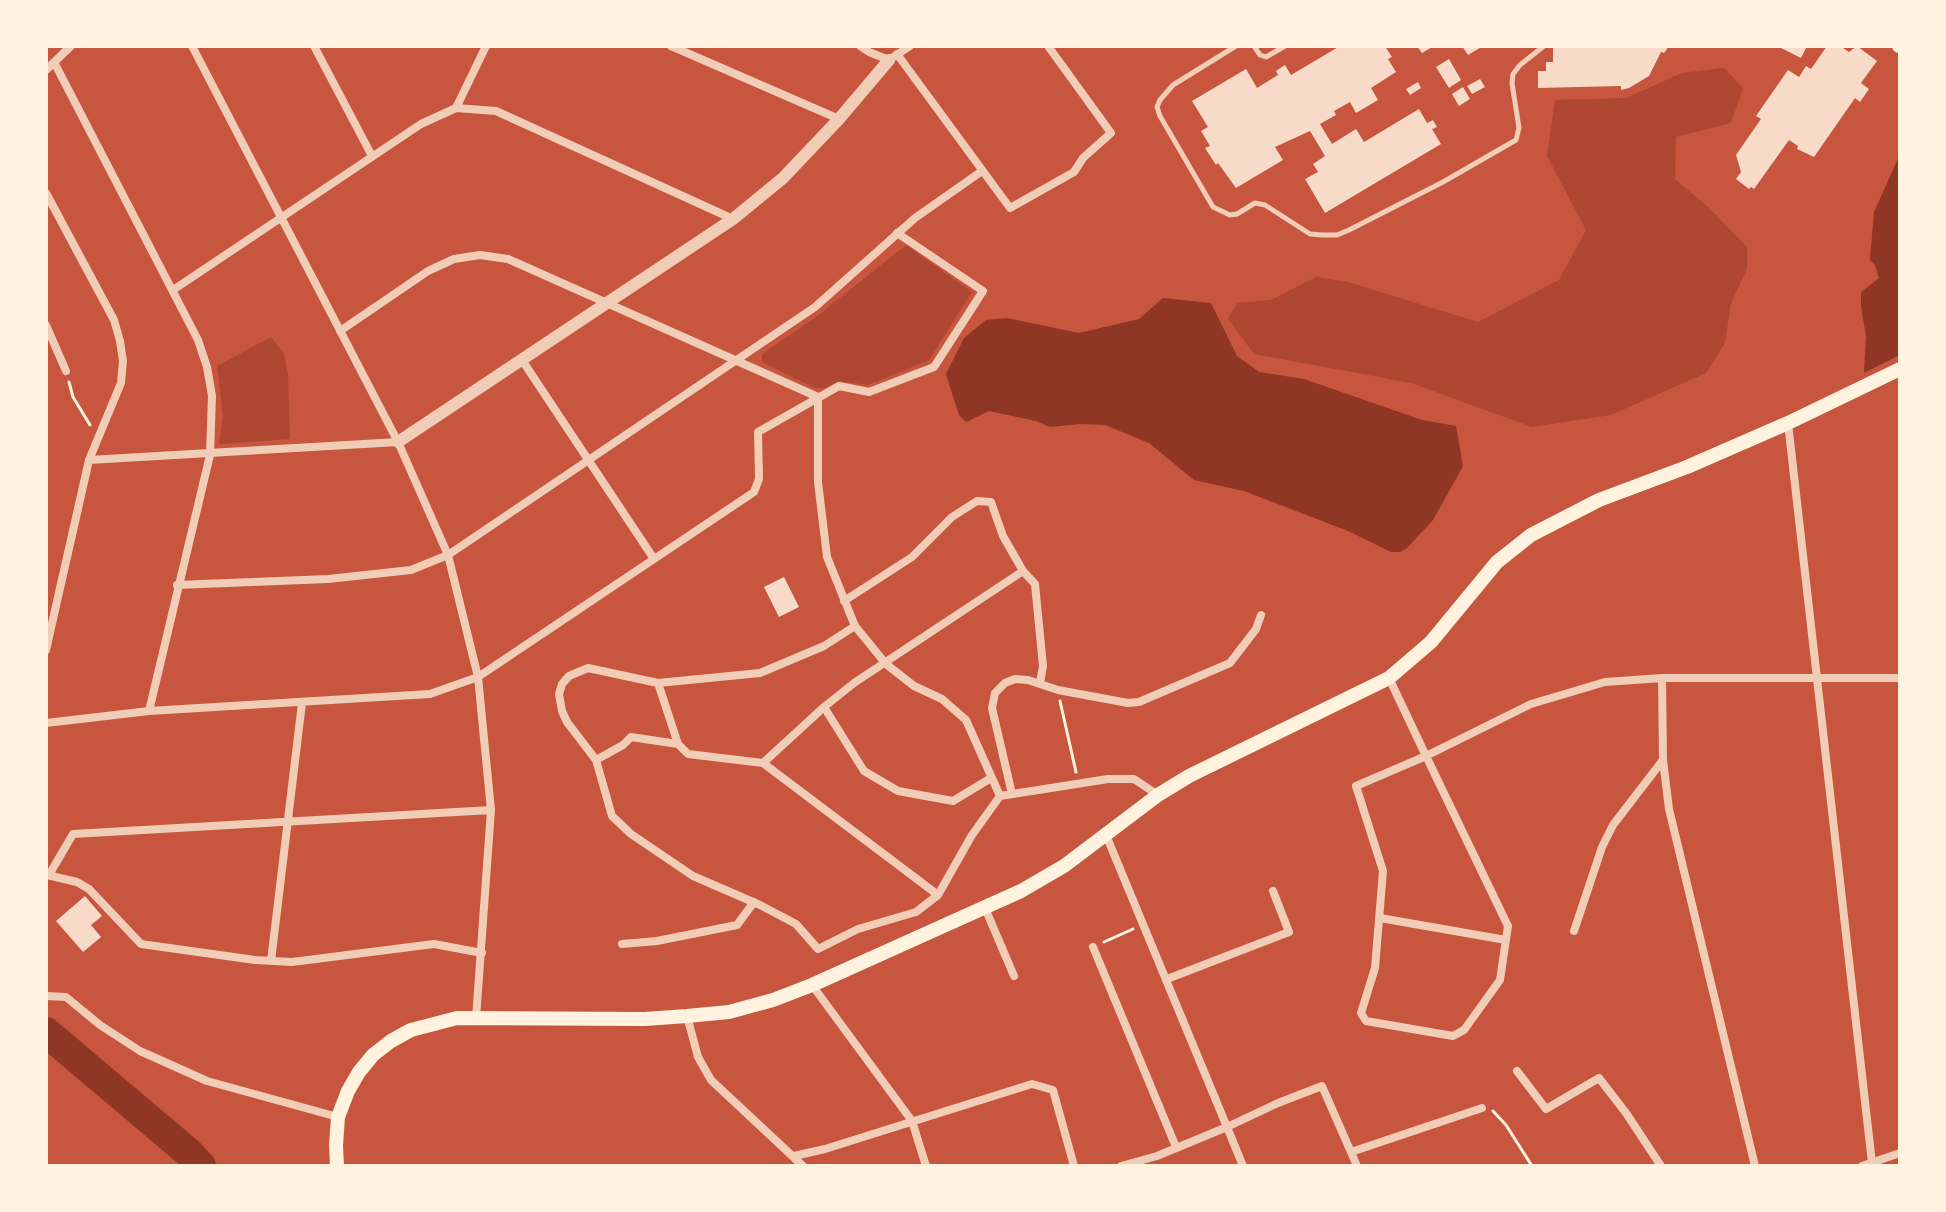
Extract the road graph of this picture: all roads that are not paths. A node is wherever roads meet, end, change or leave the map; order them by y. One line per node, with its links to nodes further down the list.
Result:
1 (71, 46): 14 (street)
2 (192, 46): 21 (street)
3 (314, 46): 18 (street)
4 (486, 46): 16 (street)
5 (671, 46): 17 (street)
6 (860, 46): 13 (street)
7 (910, 46): 13 (street)
8 (1048, 46): 19 (street)
9 (1236, 46): 12 (lane)
10 (1254, 46): 11 (lane)
11 (1285, 46)
12 (1544, 46)
13 (893, 57): 17 (street); 19 (street)
14 (54, 62): 15 (street); 24 (street)
15 (46, 70)
16 (456, 108): 18 (street); 22 (street)
17 (839, 119): 22 (street)
18 (372, 156): 21 (street)
19 (982, 171): 23 (street)
20 (46, 193): 36 (street)
21 (281, 218): 24 (street); 27 (street)
22 (733, 219): 25 (street)
23 (897, 233): 29 (street); 32 (street)
24 (173, 290): 35 (street)
25 (609, 303): 27 (street); 28 (street); 29 (street)
26 (46, 325): 31 (street)
27 (340, 331): 34 (street)
28 (522, 360): 34 (street); 37 (street)
29 (738, 361): 32 (street); 37 (street)
30 (1900, 369): 33 (main road)
31 (66, 371)
32 (818, 397): 39 (street); 42 (street)
33 (1788, 423): 48 (main road); 50 (street)
34 (398, 442): 35 (street); 38 (street)
35 (210, 455): 36 (street); 41 (street)
36 (89, 460): 45 (street)
37 (588, 462): 38 (street); 39 (street)
38 (448, 555): 41 (street); 47 (street)
39 (654, 559): 47 (street)
40 (1023, 571): 42 (street); 46 (street); 53 (street)
41 (177, 585): 56 (street)
42 (844, 601): 44 (street)
43 (1261, 615): 53 (street)
44 (855, 626): 46 (street); 52 (street)
45 (46, 650)
46 (886, 664): 55 (street); 63 (street)
47 (478, 677): 54 (street); 67 (street)
48 (1389, 678): 59 (street); 65 (main road)
49 (1662, 678): 50 (street); 59 (street); 61 (street)
50 (1817, 678): 51 (street); 97 (street)
51 (1900, 678)
52 (658, 683): 58 (street); 60 (street)
53 (1040, 683): 64 (street)
54 (302, 703): 56 (street); 68 (street)
55 (824, 707): 62 (street); 63 (street)
56 (149, 711): 57 (street)
57 (46, 723)
58 (678, 744): 60 (street); 62 (street)
59 (1426, 756): 75 (street); 77 (street)
60 (596, 760): 73 (street)
61 (1663, 760): 76 (street); 106 (street)
62 (763, 763): 72 (street)
63 (991, 778): 66 (street)
64 (1012, 794): 65 (street); 66 (street)
65 (1158, 795): 69 (main road)
66 (1000, 796): 72 (street)
67 (491, 810): 68 (street); 80 (street)
68 (289, 821): 70 (street); 81 (street)
69 (1106, 835): 74 (main road); 83 (street)
70 (47, 875): 81 (street)
71 (1273, 891): 83 (street)
72 (938, 895): 73 (street)
73 (754, 902): 78 (street)
74 (985, 908): 82 (street); 84 (main road)
75 (1380, 918): 77 (street); 77 (street)
76 (1574, 931)
77 (1506, 940)
78 (622, 944)
79 (1093, 947): 93 (street)
80 (482, 953): 81 (street); 87 (street)
81 (271, 961)
82 (1014, 976)
83 (1167, 979): 92 (street)
84 (812, 985): 86 (main road); 91 (street)
85 (46, 996): 90 (street)
86 (687, 1016): 87 (main road); 96 (street)
87 (476, 1018): 90 (main road)
88 (1517, 1071): 105 (street)
89 (1482, 1108): 94 (street)
90 (338, 1117): 98 (main road)
91 (912, 1121): 96 (street); 100 (street); 101 (street)
92 (1227, 1127): 93 (street); 94 (street); 103 (street)
93 (1176, 1147): 102 (street)
94 (1351, 1152): 104 (street)
95 (1900, 1153): 97 (street)
96 (794, 1156): 99 (street)
97 (1872, 1163): 107 (street)
98 (337, 1166)
99 (803, 1166)
100 (926, 1166)
101 (1074, 1166)
102 (1124, 1166)
103 (1243, 1166)
104 (1357, 1166)
105 (1661, 1166)
106 (1755, 1166)
107 (1862, 1166)

